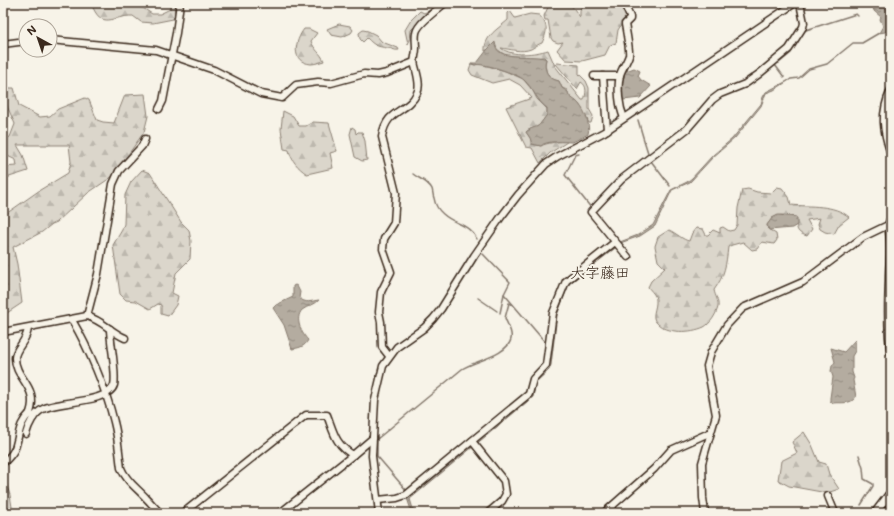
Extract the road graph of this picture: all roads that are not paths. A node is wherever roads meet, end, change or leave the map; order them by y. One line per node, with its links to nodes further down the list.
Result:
1 (180, 3): 9 (street)
2 (445, 3): 10 (street)
3 (624, 3): 13 (street)
4 (795, 3): 16 (street)
5 (800, 3): 22 (street)
6 (58, 41): 9 (street)
7 (18, 42): 8 (street)
8 (3, 44)
9 (172, 55): 10 (street); 15 (street)
10 (414, 62): 31 (street)
11 (594, 76): 12 (street)
12 (603, 76): 13 (street); 17 (street)
13 (620, 76): 16 (street)
14 (891, 90): 19 (street)
15 (159, 109)
16 (624, 118): 17 (street)
17 (607, 130): 31 (street)
18 (145, 139): 24 (street)
19 (891, 154)
20 (891, 217): 21 (street)
21 (888, 225): 30 (street); 34 (street)
22 (617, 244): 23 (street); 37 (street)
23 (628, 257)
24 (87, 316): 25 (street); 27 (street)
25 (72, 320): 26 (street); 32 (street)
26 (28, 328): 28 (street); 33 (street)
27 (110, 329): 29 (street); 32 (street)
28 (3, 332)
29 (125, 338)
30 (891, 354)
31 (389, 356): 36 (street)
32 (105, 394): 33 (street); 44 (street)
33 (31, 415): 35 (street); 39 (street)
34 (709, 433): 48 (street); 49 (street)
35 (26, 434)
36 (373, 438): 38 (street); 42 (street)
37 (474, 443): 42 (street); 47 (street)
38 (353, 455): 45 (street); 46 (street)
39 (3, 463)
40 (891, 492): 51 (main road)
41 (828, 496): 50 (street)
42 (378, 500): 43 (street)
43 (377, 512)
44 (160, 513)
45 (183, 513)
46 (280, 513)
47 (488, 513)
48 (604, 513)
49 (705, 513)
50 (834, 513)
51 (875, 513)

